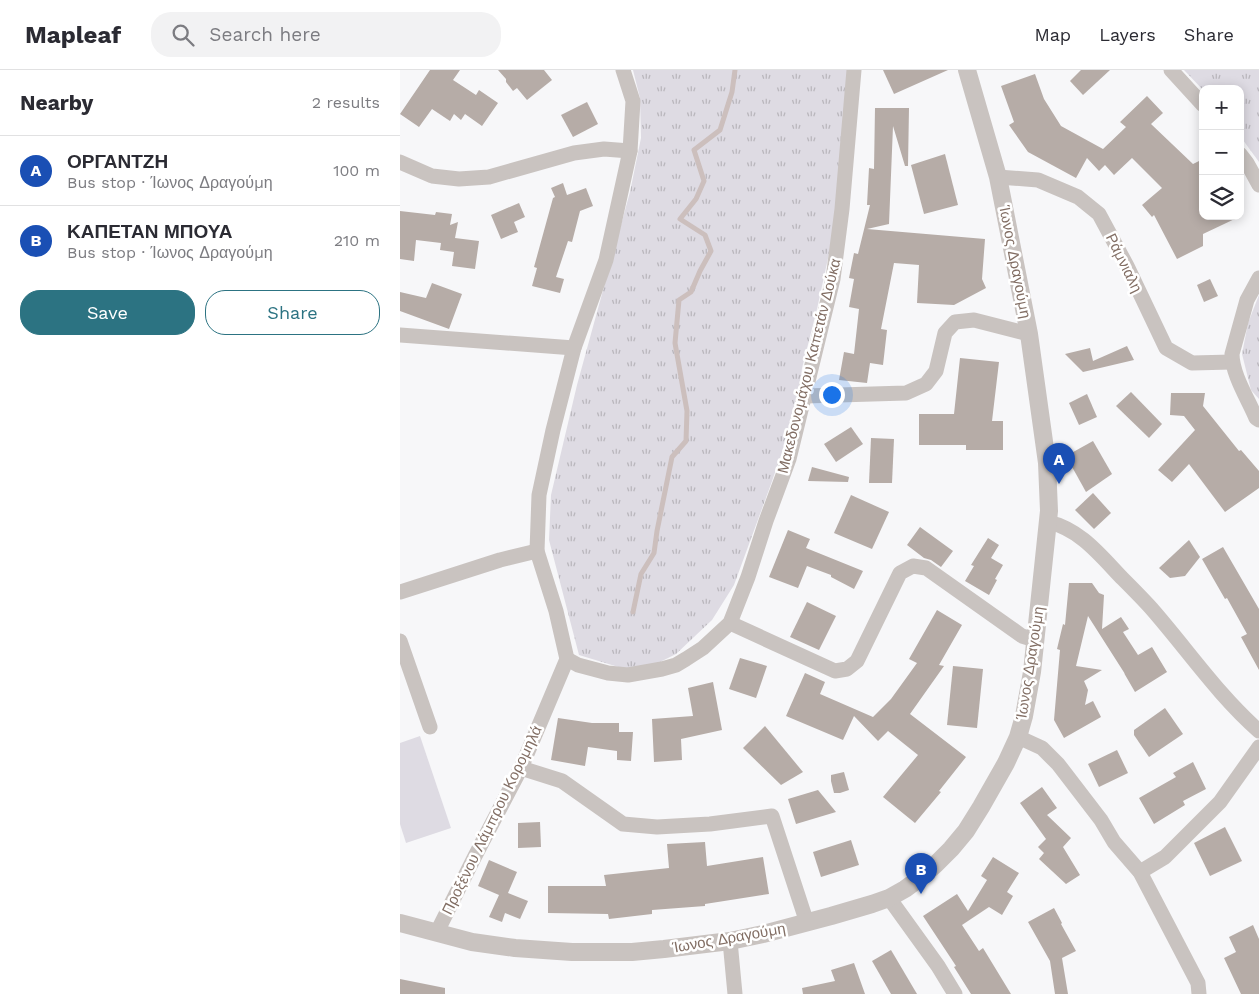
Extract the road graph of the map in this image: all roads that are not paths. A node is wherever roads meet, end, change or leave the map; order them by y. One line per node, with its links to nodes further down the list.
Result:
1 (623, 70): 6 (street)
2 (854, 70): 16 (street, Μακεδονομάχου Καπετάν Δούκα)
3 (967, 70): 9 (street, Ίωνος Δραγούμη)
4 (1171, 70): 5 (street)
5 (1199, 101)
6 (630, 152): 8 (street); 14 (street)
7 (1244, 159): 10 (street)
8 (400, 162)
9 (998, 178): 12 (street, Ίωνος Δραγούμη); 15 (street, Ράμνιαλη)
10 (1259, 185)
11 (1259, 278): 15 (street)
12 (1029, 334): 16 (street); 18 (street, Ίωνος Δραγούμη)
13 (400, 335): 14 (street)
14 (574, 348): 19 (street)
15 (1232, 362): 17 (street)
16 (804, 396): 21 (street, Μακεδονομάχου Καπετάν Δούκα)
17 (1259, 420)
18 (1048, 522): 22 (street, Ίωνος Δραγούμη); 26 (street)
19 (537, 551): 20 (street); 24 (street)
20 (400, 592)
21 (730, 622): 22 (street); 24 (street, Μακεδονομάχου Καπετάν Δούκα)
22 (1035, 640): 27 (street, Ίωνος Δραγούμη)
23 (400, 642): 25 (street)
24 (567, 659): 29 (street, Προξένου Λάμπρου Κορομηλά)
25 (430, 727)
26 (1259, 731)
27 (1018, 736): 30 (street); 31 (street, Ίωνος Δραγούμη)
28 (1259, 747): 30 (street)
29 (521, 768): 33 (street); 34 (street, Προξένου Λάμπρου Κορομηλά)
30 (1140, 872): 38 (street)
31 (888, 898): 33 (street, Ίωνος Δραγούμη); 37 (street)
32 (400, 923): 34 (street, Ίωνος Δραγούμη)
33 (807, 923): 35 (street, Ίωνος Δραγούμη)
34 (437, 932): 35 (street, Ίωνος Δραγούμη)
35 (730, 941): 36 (street)
36 (735, 994)
37 (955, 994)
38 (1200, 994)

